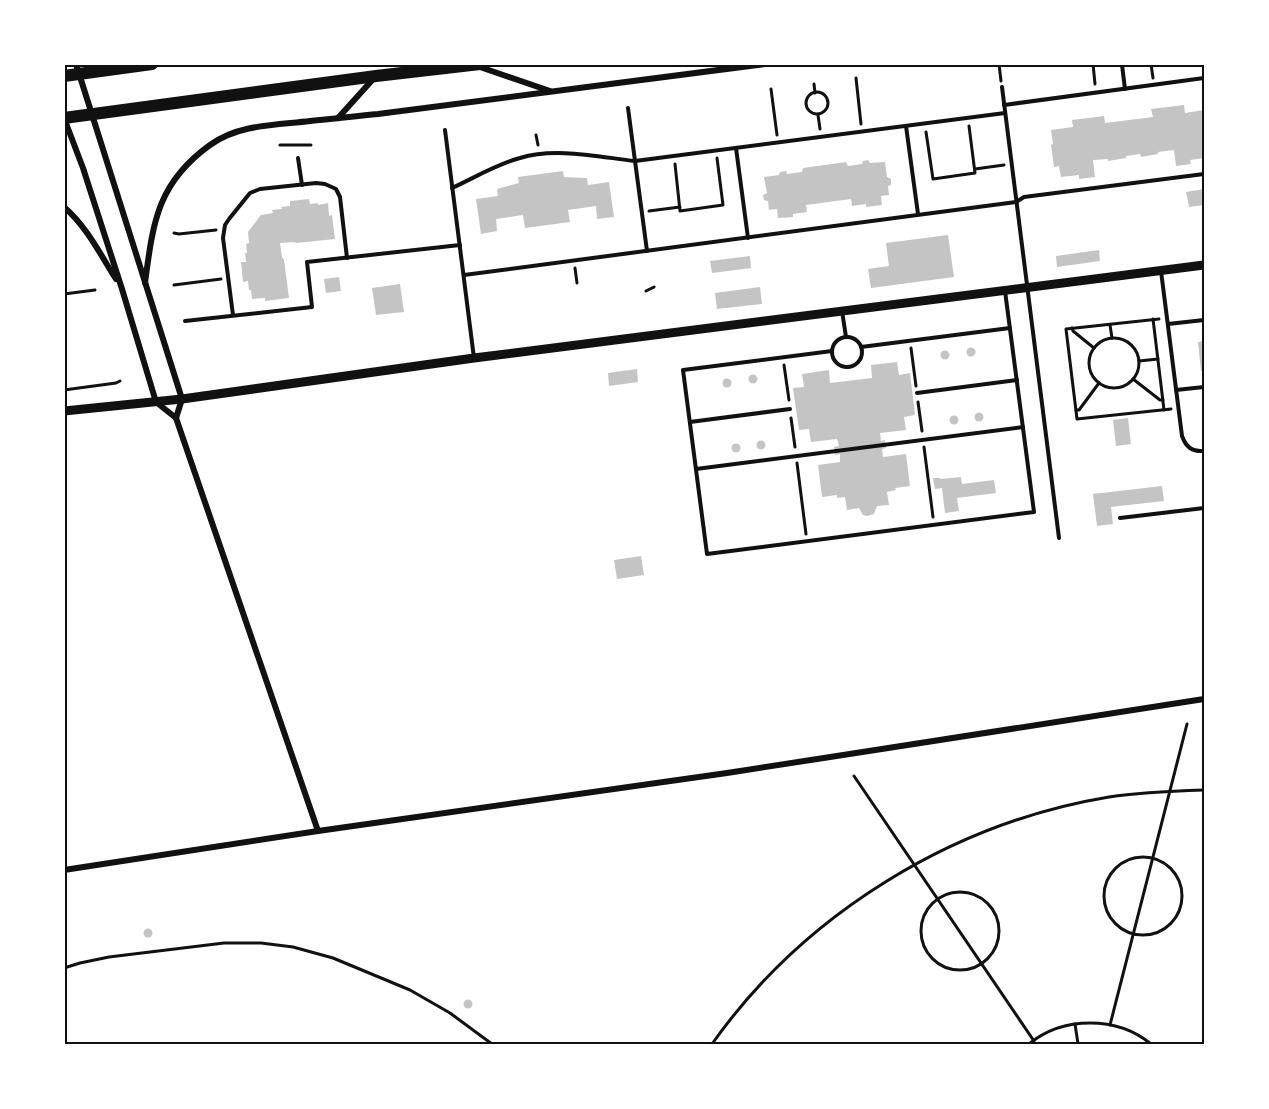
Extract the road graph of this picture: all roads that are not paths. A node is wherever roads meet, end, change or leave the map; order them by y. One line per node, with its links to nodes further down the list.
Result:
1 (152, 64): 6 (main road)
2 (480, 64): 5 (main road)
3 (765, 64): 12 (street)
4 (1122, 64): 11 (lane)
5 (474, 65): 8 (main road); 12 (street)
6 (77, 69): 7 (main road); 16 (street)
7 (64, 76)
8 (376, 76): 16 (main road); 18 (street)
9 (1204, 78): 11 (lane)
10 (1002, 87): 13 (lane)
11 (1125, 89): 13 (lane)
12 (551, 92): 18 (street)
13 (1004, 105): 15 (lane)
14 (628, 108): 23 (lane)
15 (1005, 113): 19 (lane); 27 (lane)
16 (91, 114): 17 (main road); 37 (street)
17 (64, 118): 39 (street)
18 (337, 119): 37 (street)
19 (906, 126): 21 (lane); 29 (lane)
20 (445, 130): 26 (lane)
21 (736, 148): 23 (lane); 30 (lane)
22 (298, 158): 25 (lane)
23 (635, 161): 26 (lane); 32 (lane)
24 (1204, 174): 27 (lane)
25 (302, 185): 33 (lane); 42 (lane)
26 (452, 188): 31 (lane)
27 (1016, 202): 29 (lane); 38 (lane)
28 (64, 207): 39 (street)
29 (918, 214): 30 (lane)
30 (748, 238): 32 (lane)
31 (460, 245): 33 (lane); 36 (lane)
32 (647, 251): 36 (lane)
33 (347, 258): 42 (lane)
34 (1204, 265): 35 (street)
35 (1161, 270): 38 (street); 45 (lane)
36 (464, 275): 50 (lane)
37 (145, 283): 55 (street)
38 (1027, 288): 40 (street); 66 (lane)
39 (122, 289): 56 (street)
40 (1005, 290): 41 (street); 46 (lane)
41 (842, 311): 47 (lane); 50 (street)
42 (233, 315): 44 (lane)
43 (1204, 320): 45 (lane)
44 (185, 321)
45 (1168, 324): 53 (lane)
46 (1010, 328): 48 (lane); 51 (lane)
47 (846, 338): 48 (lane); 49 (lane)
48 (861, 347): 49 (lane)
49 (832, 351): 60 (lane)
50 (474, 358): 55 (street)
51 (1017, 380): 54 (lane); 61 (lane)
52 (1204, 387): 53 (lane)
53 (1176, 390): 62 (lane)
54 (917, 393)
55 (182, 399): 56 (street); 59 (street)
56 (156, 402): 58 (street); 59 (street)
57 (790, 409): 60 (lane)
58 (64, 411)
59 (176, 418): 68 (street)
60 (690, 422): 63 (lane)
61 (1023, 427): 63 (lane); 63 (lane)
62 (1204, 451)
63 (696, 469)
64 (1204, 508): 65 (lane)
65 (1120, 518)
66 (1059, 538)
67 (1204, 699): 68 (street)
68 (318, 831): 69 (street)
69 (64, 870)

